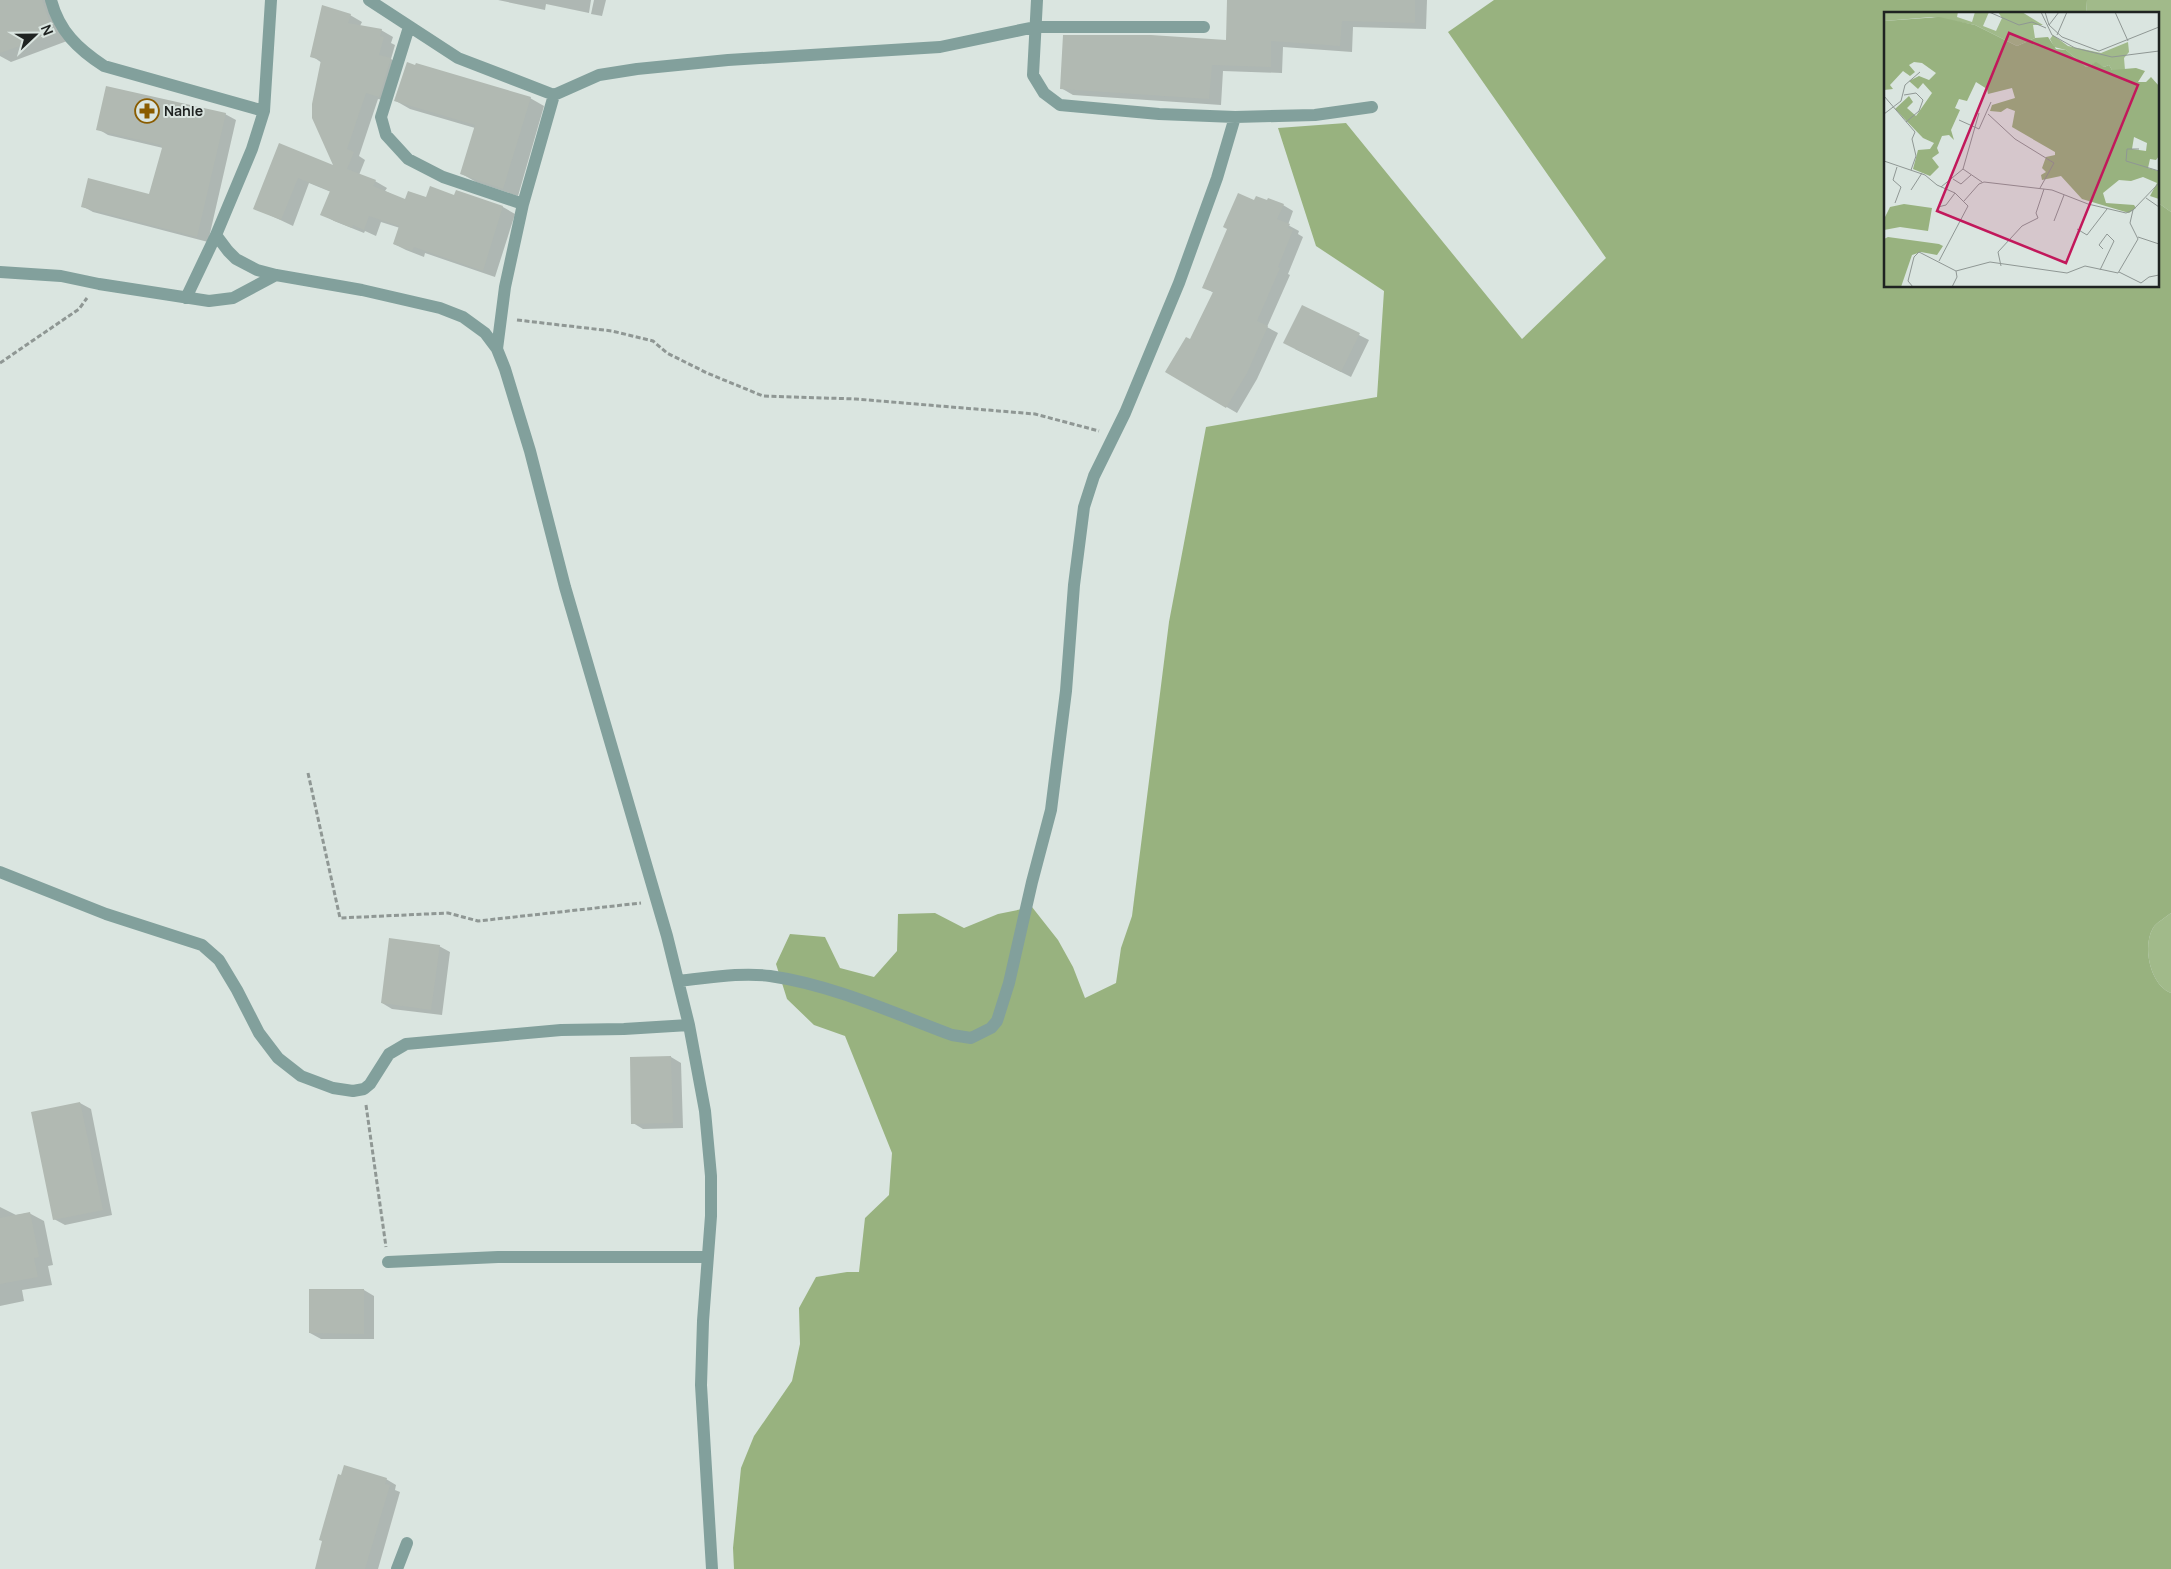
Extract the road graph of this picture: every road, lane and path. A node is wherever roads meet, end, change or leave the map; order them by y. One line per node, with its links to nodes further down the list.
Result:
1 (50, 0): 10 (street)
2 (271, 0): 10 (street)
3 (369, 0): 7 (street)
4 (1037, 0): 5 (street)
5 (1036, 26): 6 (street); 8 (street); 11 (street)
6 (1204, 27)
7 (409, 28): 8 (street); 12 (street)
8 (554, 95): 12 (street)
9 (1372, 107): 11 (street)
10 (264, 111): 13 (street)
11 (1235, 117): 21 (street)
12 (524, 204): 18 (street)
13 (216, 235): 15 (street); 17 (street)
14 (0, 272): 16 (street)
15 (276, 275): 17 (street); 19 (street)
16 (99, 284): 17 (street); 20 (path)
17 (186, 298)
18 (501, 318): 19 (street); 21 (path)
19 (497, 349): 24 (street)
20 (0, 363)
21 (1114, 435): 25 (street)
22 (308, 773): 24 (path)
23 (0, 872): 27 (street)
24 (656, 901): 25 (street)
25 (678, 981): 26 (street)
26 (689, 1025): 27 (street); 28 (street)
27 (364, 1089): 29 (path)
28 (707, 1257): 29 (street); 32 (street)
29 (388, 1262)
30 (407, 1543): 31 (street)
31 (397, 1569)
32 (712, 1569)

